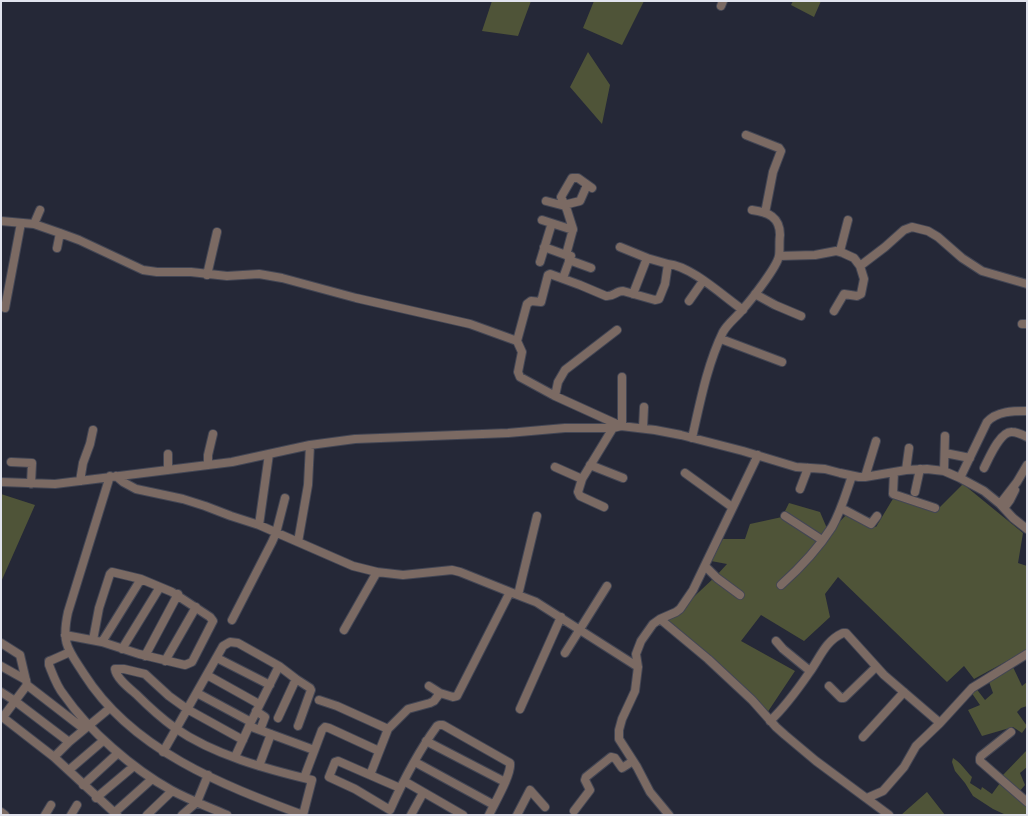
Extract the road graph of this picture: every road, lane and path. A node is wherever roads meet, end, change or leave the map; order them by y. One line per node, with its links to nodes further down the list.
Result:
1 (746, 135): 6 (street)
2 (546, 201): 3 (street)
3 (565, 206): 3 (street); 13 (street)
4 (40, 210): 11 (street)
5 (752, 210): 6 (street)
6 (766, 213): 20 (street)
7 (542, 220): 13 (street)
8 (848, 220): 19 (street)
9 (2, 221): 10 (street)
10 (20, 223): 11 (street); 34 (street)
11 (34, 224): 15 (street)
12 (551, 226): 16 (street)
13 (573, 230): 21 (street)
14 (217, 232): 27 (street)
15 (60, 233): 18 (street); 27 (street)
16 (544, 247): 21 (street); 23 (street)
17 (620, 247): 22 (street)
18 (58, 248)
19 (840, 251): 20 (street); 25 (street)
20 (779, 256): 32 (street)
21 (568, 258): 26 (street); 28 (street)
22 (647, 258): 24 (street); 31 (street)
23 (540, 262)
24 (668, 264): 29 (street); 31 (street)
25 (860, 266): 30 (street); 36 (street)
26 (592, 268)
27 (207, 275): 40 (street)
28 (563, 278): 31 (street); 40 (street)
29 (702, 281): 33 (street); 35 (street)
30 (1027, 284)
31 (632, 294)
32 (755, 294): 35 (street); 37 (street)
33 (689, 301)
34 (5, 308)
35 (743, 310): 39 (street)
36 (834, 311)
37 (800, 316)
38 (617, 330): 43 (street)
39 (721, 339): 41 (street); 52 (street)
40 (516, 341): 43 (street)
41 (782, 362)
42 (622, 377): 46 (street)
43 (555, 396): 46 (street)
44 (644, 407): 47 (street)
45 (1027, 411): 60 (street)
46 (619, 427): 47 (street); 54 (street); 64 (street)
47 (643, 428): 52 (street)
48 (93, 430): 80 (street)
49 (214, 434): 63 (street)
50 (945, 436): 56 (street)
51 (1027, 437): 67 (street)
52 (692, 438): 59 (street)
53 (876, 441): 76 (street)
54 (310, 445): 58 (street); 98 (street)
55 (909, 448): 69 (street)
56 (945, 453): 60 (street); 71 (street)
57 (168, 454): 68 (street)
58 (269, 454): 63 (street); 94 (street)
59 (758, 455): 66 (street); 88 (street)
60 (970, 458): 78 (street)
61 (11, 462): 82 (street)
62 (1027, 464): 86 (street)
63 (208, 465): 68 (street)
64 (590, 465): 77 (street); 79 (street)
65 (555, 467): 79 (street)
66 (808, 468): 75 (street); 83 (street)
67 (984, 468)
68 (168, 470): 74 (street)
69 (906, 470): 70 (street); 72 (street)
70 (920, 470): 71 (street); 84 (street)
71 (944, 471): 78 (street)
72 (894, 472): 76 (street); 90 (street)
73 (685, 473): 88 (street)
74 (113, 476): 80 (street); 94 (street); 114 (street)
75 (852, 476): 76 (street); 89 (street)
76 (865, 477)
77 (623, 478)
78 (960, 478): 86 (street)
79 (582, 479): 87 (street)
80 (80, 481): 82 (street)
81 (1, 482): 82 (street)
82 (31, 484)
83 (800, 489)
84 (915, 492)
85 (285, 498): 96 (street)
86 (1002, 506): 95 (street)
87 (604, 507)
88 (732, 508): 99 (street)
89 (841, 508): 93 (street); 97 (street)
90 (935, 508)
91 (537, 516): 105 (street)
92 (785, 516): 97 (street)
93 (877, 516)
94 (259, 525): 96 (street)
95 (1027, 529)
96 (276, 533): 98 (street); 111 (street)
97 (822, 540): 102 (street)
98 (298, 542): 100 (street)
99 (704, 566): 107 (street); 110 (street)
100 (377, 572): 105 (street); 112 (street)
101 (141, 579): 104 (street); 115 (street); 116 (street)
102 (781, 585)
103 (607, 586): 113 (street)
104 (160, 587): 106 (street); 119 (street)
105 (514, 593): 109 (street); 140 (street)
106 (178, 594): 108 (street); 123 (street)
107 (740, 595)
108 (196, 607): 125 (street); 125 (street)
109 (561, 617): 113 (street); 145 (street)
110 (660, 619): 128 (street); 149 (street)
111 (232, 620)
112 (344, 630)
113 (579, 630): 121 (street); 128 (street)
114 (65, 635): 115 (street); 120 (street)
115 (93, 640): 116 (street)
116 (102, 642): 119 (street)
117 (776, 642): 130 (street)
118 (1, 643): 133 (street)
119 (122, 649): 123 (street)
120 (70, 652): 143 (street); 153 (street)
121 (565, 653)
122 (1027, 654): 150 (street)
123 (145, 656): 125 (street)
124 (217, 658): 127 (street); 131 (street); 134 (street)
125 (165, 661)
126 (1, 666): 133 (street)
127 (279, 666): 132 (street); 134 (street)
128 (638, 667): 170 (street)
129 (876, 667): 130 (street); 136 (street); 138 (street)
130 (810, 671): 149 (street)
131 (207, 675): 139 (street); 144 (street)
132 (296, 680): 148 (street); 152 (street)
133 (27, 682): 141 (street); 153 (street)
134 (270, 684): 144 (street)
135 (429, 686): 140 (street)
136 (829, 686)
137 (1, 692): 141 (street)
138 (904, 692): 150 (street); 159 (street)
139 (197, 693): 146 (street); 151 (street)
140 (440, 693): 155 (street)
141 (15, 700): 147 (street); 163 (street)
142 (319, 700): 155 (street)
143 (110, 708): 153 (street); 166 (street)
144 (258, 708): 151 (street); 156 (street)
145 (520, 709)
146 (187, 710): 154 (street); 154 (street); 161 (street)
147 (2, 717): 168 (street)
148 (278, 718)
149 (770, 721): 185 (street)
150 (940, 723): 185 (street)
151 (250, 724): 156 (street); 161 (street)
152 (298, 726)
153 (86, 727): 160 (street); 163 (street)
154 (176, 729): 166 (street); 169 (street)
155 (388, 729): 165 (street)
156 (260, 730): 158 (street)
157 (1011, 732): 187 (street)
158 (271, 734): 164 (street); 173 (street)
159 (863, 737)
160 (104, 740): 167 (street); 174 (street)
161 (243, 740): 169 (street)
162 (426, 741): 171 (street); 179 (street); 179 (street)
163 (69, 742): 168 (street)
164 (314, 750): 165 (street); 177 (street)
165 (379, 751): 176 (street)
166 (163, 752): 175 (street)
167 (118, 753): 172 (street); 180 (street)
168 (54, 757): 174 (street)
169 (234, 757): 173 (street)
170 (633, 761): 192 (street); 207 (street)
171 (414, 762): 181 (street); 190 (street)
172 (134, 766): 178 (street); 184 (street)
173 (259, 766): 177 (street)
174 (68, 770): 180 (street)
175 (208, 775): 186 (street); 203 (street)
176 (370, 775): 181 (street); 194 (street)
177 (304, 778): 203 (street)
178 (152, 779): 182 (street); 195 (street)
179 (505, 782): 190 (street)
180 (83, 785): 184 (street)
181 (402, 785): 183 (street); 194 (street)
182 (172, 791): 186 (street); 200 (street)
183 (423, 792): 196 (street); 204 (street)
184 (96, 798): 195 (street)
185 (867, 798): 208 (street)
186 (197, 802): 201 (street); 202 (street)
187 (1027, 802)
188 (51, 805): 198 (street)
189 (77, 805): 199 (street)
190 (494, 805): 205 (street)
191 (544, 807): 206 (street)
192 (574, 811)
193 (1, 812): 197 (street)
194 (392, 813)
195 (115, 814)
196 (414, 814)
197 (6, 815)
198 (45, 815)
199 (71, 815)
200 (147, 815)
201 (185, 815)
202 (227, 815)
203 (303, 815)
204 (463, 815)
205 (488, 815)
206 (518, 815)
207 (669, 815)
208 (889, 815)

